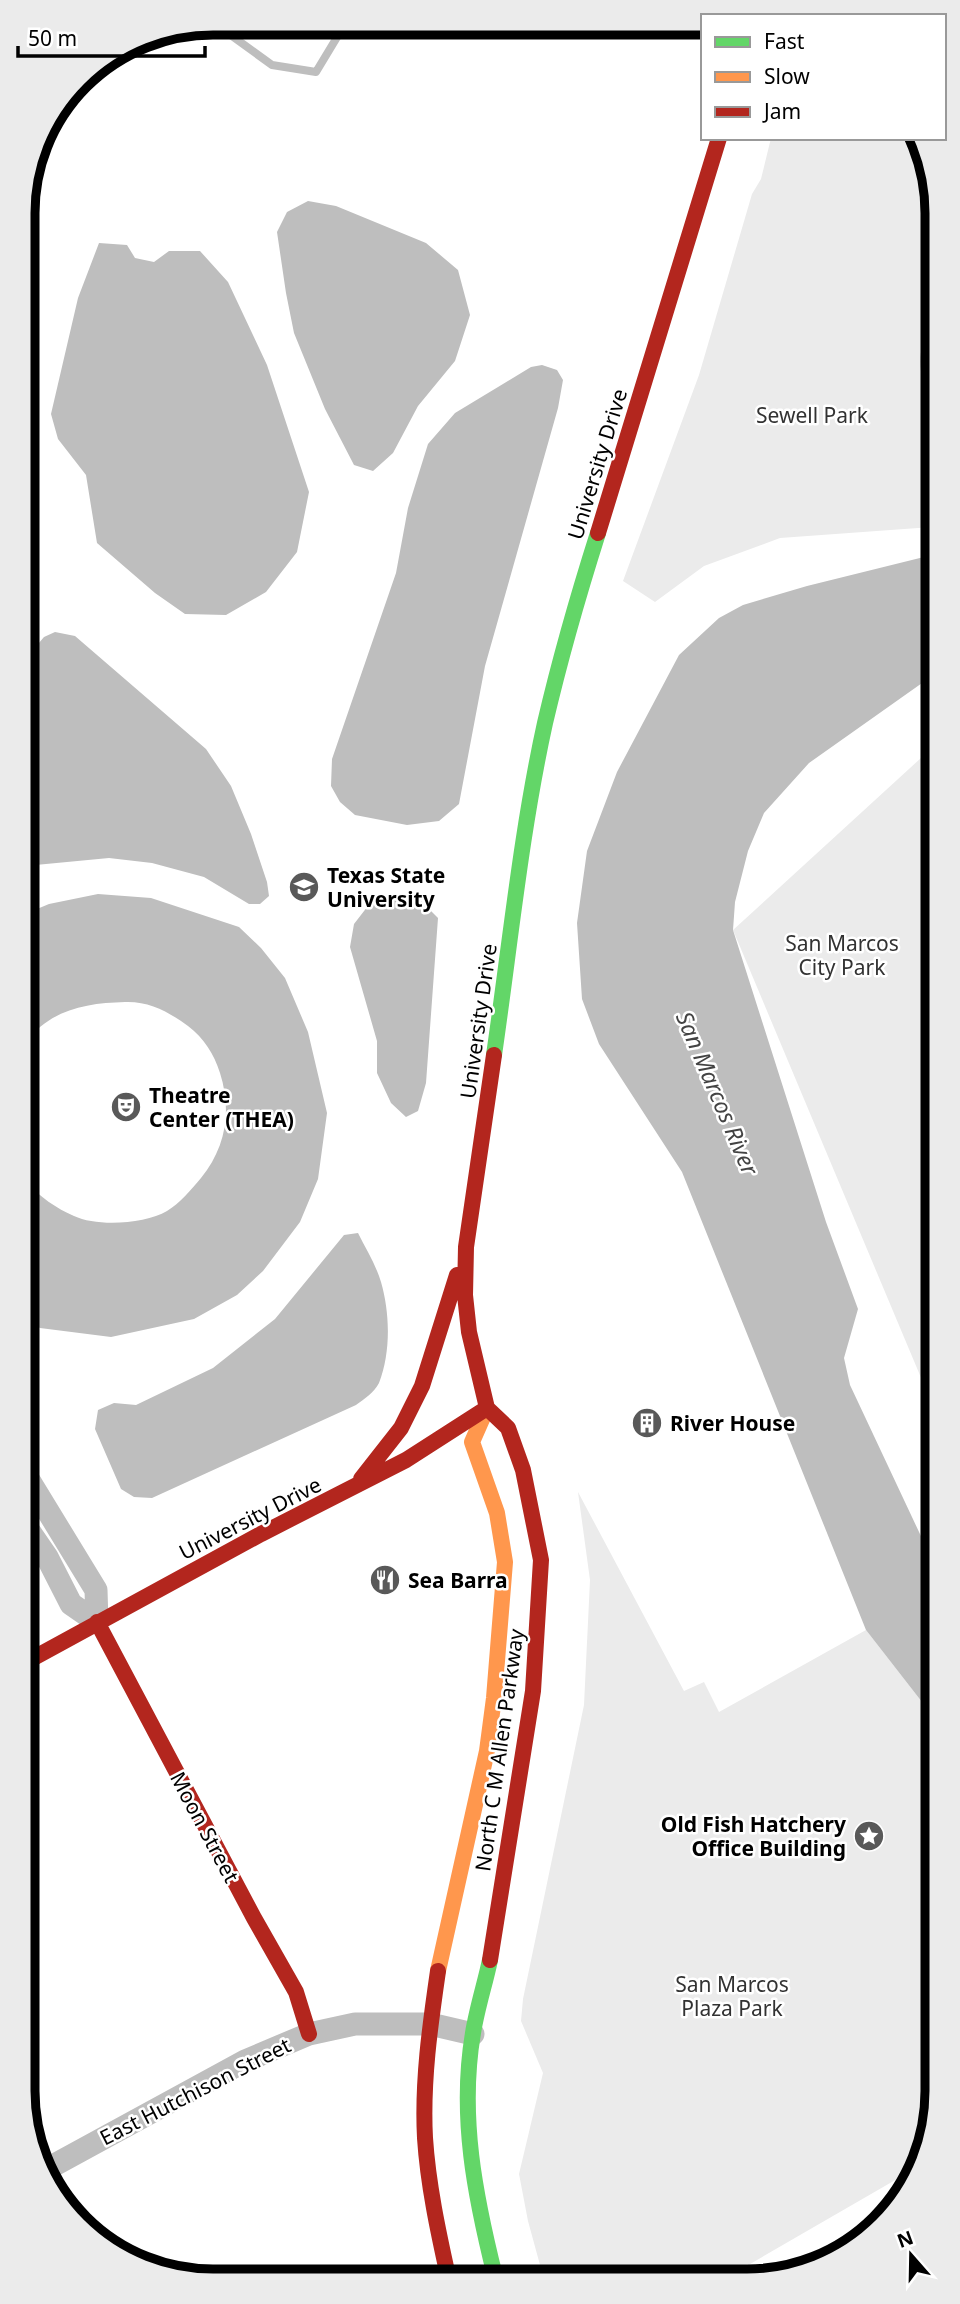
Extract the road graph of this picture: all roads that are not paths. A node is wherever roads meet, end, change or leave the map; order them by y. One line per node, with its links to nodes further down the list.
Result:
1 (718, 140): 2 (main road, University Drive)
2 (466, 1247): 3 (main road, University Drive); 4 (main road)
3 (487, 1408): 4 (main road, University Drive); 9 (main road, North C M Allen Parkway); 10 (main road, North C M Allen Parkway)
4 (353, 1489): 7 (main road, University Drive)
5 (35, 1490): 7 (street, Moon Street)
6 (35, 1540): 7 (street, Moon Street)
7 (97, 1622): 8 (main road, University Drive); 12 (main road, Moon Street)
8 (35, 1657)
9 (459, 1871): 10 (main road); 11 (main road, North C M Allen Parkway)
10 (492, 1879): 13 (main road, North C M Allen Parkway)
11 (429, 2024): 12 (street, East Hutchison Street); 13 (street, East Hutchison Street); 16 (main road, North C M Allen Parkway)
12 (309, 2034): 14 (street, East Hutchison Street)
13 (473, 2034): 15 (main road, North C M Allen Parkway)
14 (52, 2167)
15 (468, 2215): 16 (main road); 18 (main road, North C M Allen Parkway)
16 (436, 2220): 17 (main road, North C M Allen Parkway)
17 (446, 2269)
18 (492, 2269)

